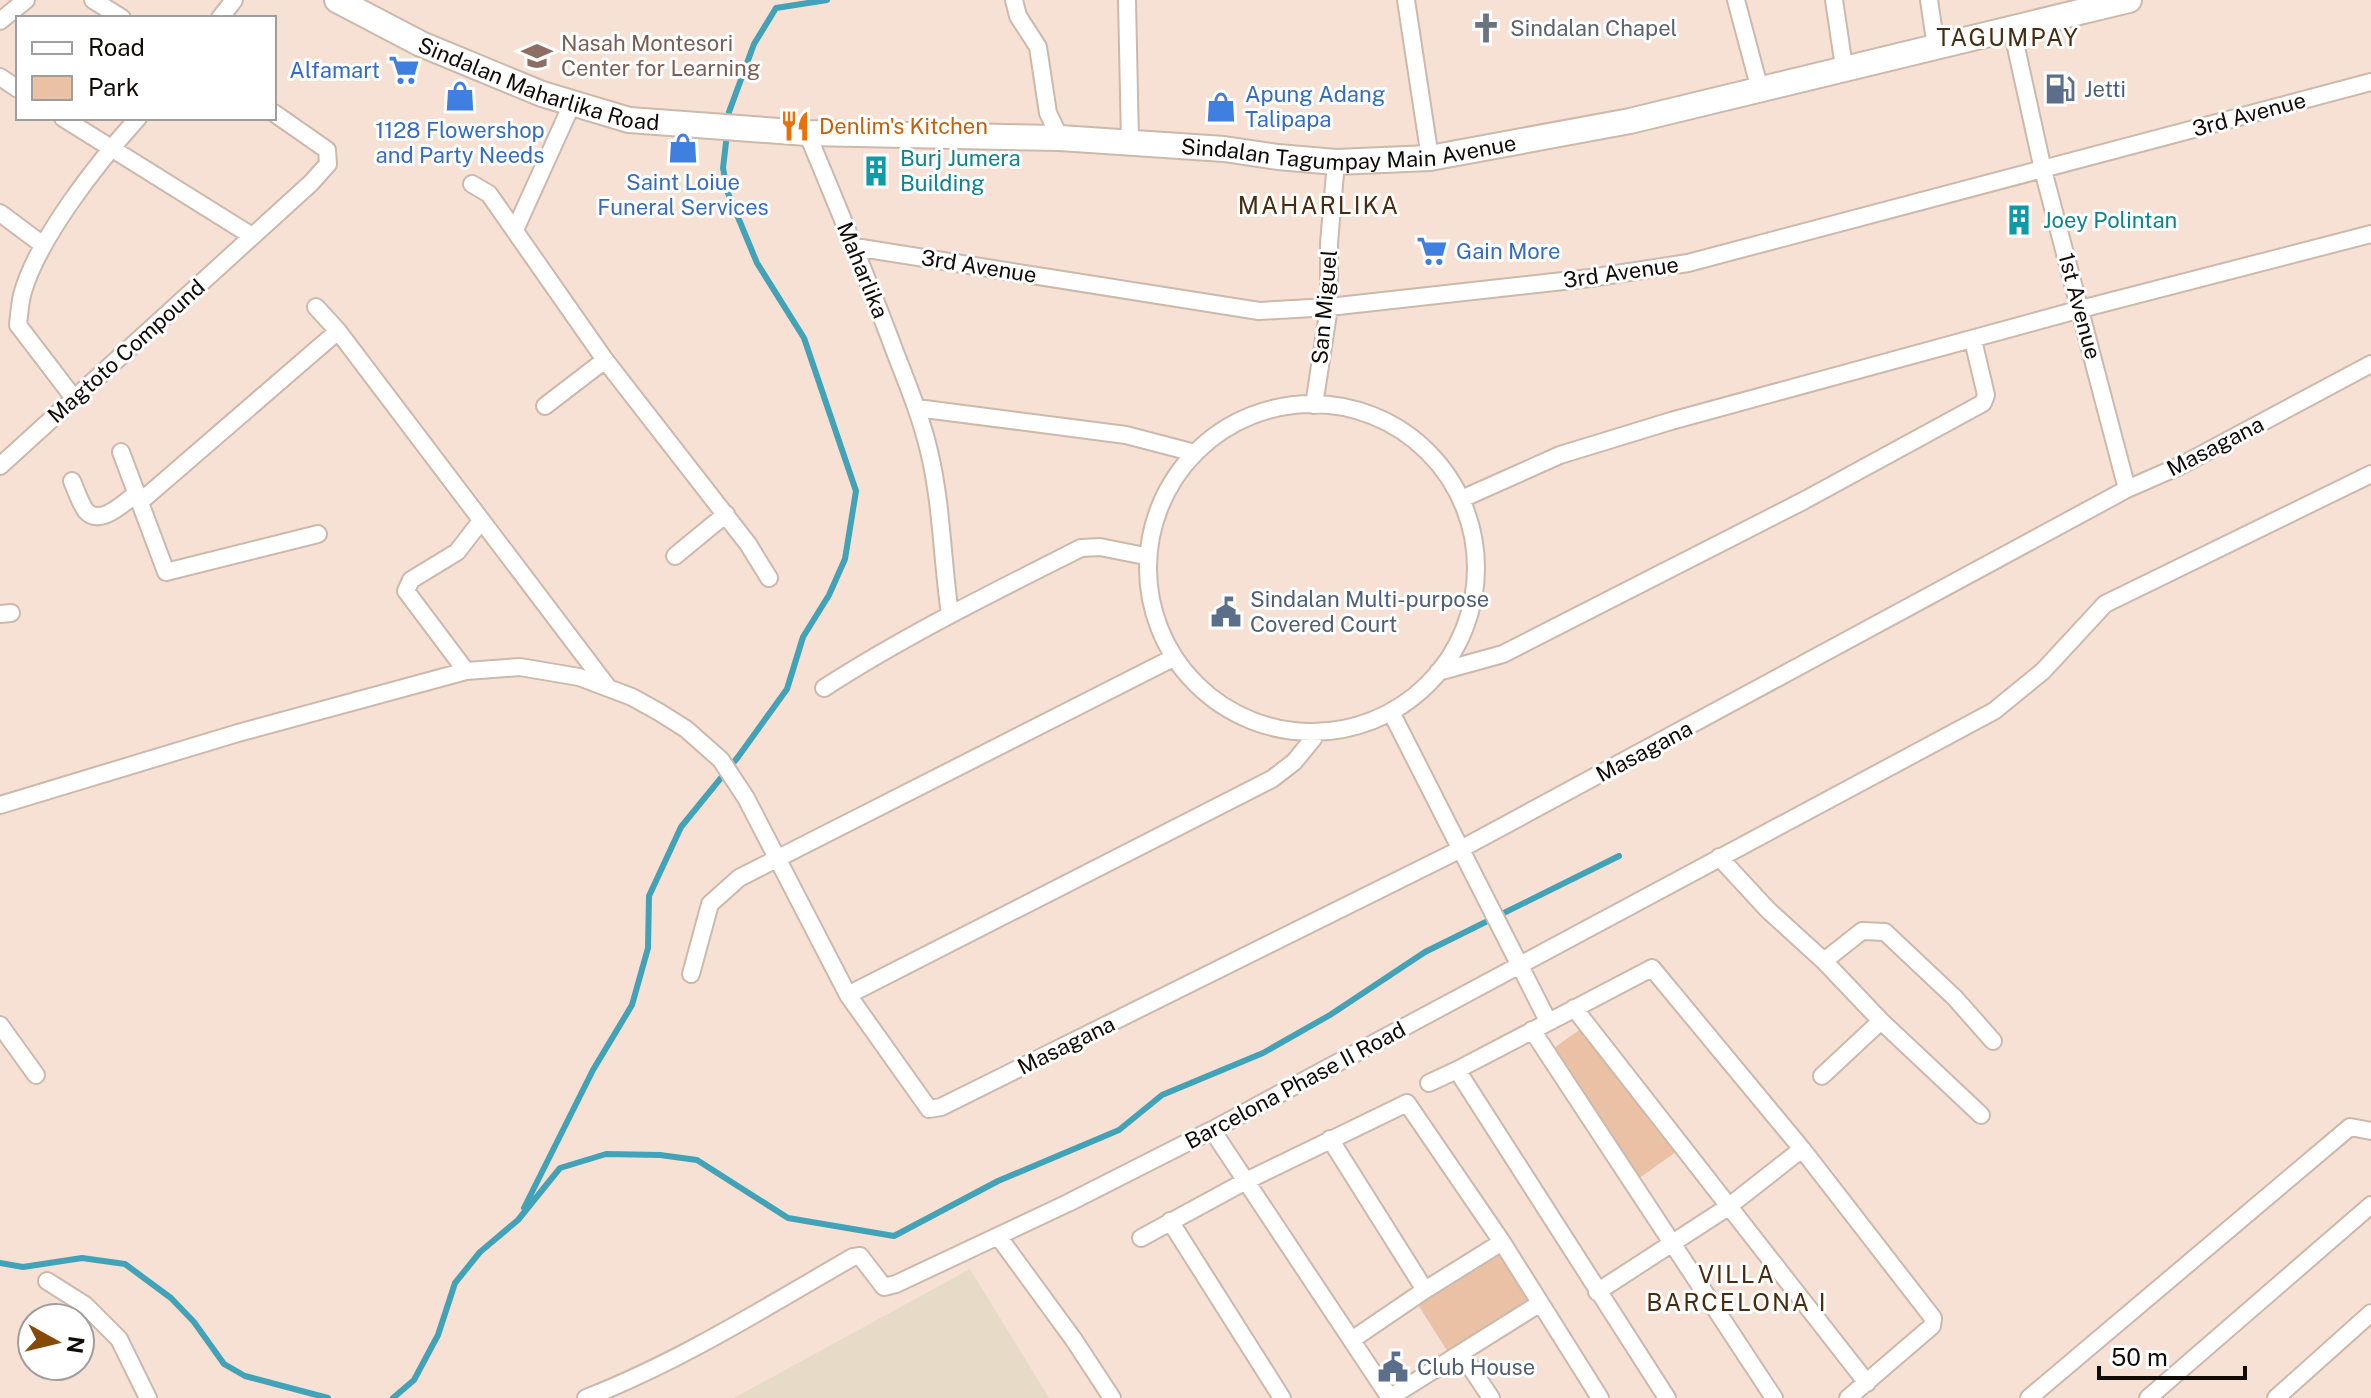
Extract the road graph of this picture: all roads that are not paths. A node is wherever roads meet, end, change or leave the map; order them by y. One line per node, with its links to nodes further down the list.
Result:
1 (26, 0): 15 (street)
2 (93, 0): 13 (street)
3 (234, 0): 14 (street)
4 (337, 0): 21 (main road, Sindalan Maharlika Road)
5 (1014, 0): 27 (street)
6 (1127, 0): 28 (street)
7 (1406, 0): 30 (street)
8 (1736, 0): 20 (street)
9 (1834, 0): 18 (street)
10 (1929, 0): 17 (street)
11 (2129, 0): 12 (main road)
12 (2088, 5): 16 (main road)
13 (119, 16)
14 (222, 16)
15 (0, 21)
16 (2012, 29): 17 (main road); 32 (street, 1st Avenue)
17 (1936, 47): 18 (main road, Sindalan Tagumpay Main Avenue)
18 (1844, 67): 20 (main road, Sindalan Tagumpay Main Avenue)
19 (2371, 82): 32 (street, 3rd Avenue)
20 (1760, 90): 30 (main road, Sindalan Tagumpay Main Avenue)
21 (572, 104): 25 (main road, Sindalan Maharlika Road); 35 (street)
22 (276, 114): 37 (street, Magtoto Compound)
23 (66, 120): 29 (street)
24 (136, 120): 29 (street)
25 (752, 130): 26 (main road, Sindalan Tagumpay Main Avenue)
26 (807, 133): 27 (main road, Sindalan Tagumpay Main Avenue); 39 (street, Maharlika)
27 (1060, 138): 28 (main road, Sindalan Tagumpay Main Avenue)
28 (1130, 142): 31 (main road, Sindalan Tagumpay Main Avenue)
29 (110, 149): 37 (street); 38 (street)
30 (1430, 158): 31 (main road, Sindalan Tagumpay Main Avenue)
31 (1336, 162): 41 (street, San Miguel)
32 (2043, 170): 41 (street, 3rd Avenue); 42 (street, 1st Avenue)
33 (472, 184): 35 (street)
34 (0, 213): 38 (street)
35 (515, 230): 45 (street)
36 (2371, 234): 42 (street)
37 (252, 236): 47 (street, Magtoto Compound)
38 (43, 245): 47 (street)
39 (855, 247): 41 (street, 3rd Avenue); 50 (street, Maharlika)
40 (316, 307): 43 (street)
41 (1329, 307): 48 (street, San Miguel)
42 (2081, 309): 44 (street); 56 (street, 1st Avenue)
43 (338, 331): 58 (street); 60 (street)
44 (1973, 340): 57 (street); 68 (street)
45 (605, 360): 49 (street); 59 (street)
46 (2371, 364): 56 (street, Masagana)
47 (73, 397): 53 (street, Magtoto Compound)
48 (1314, 405): 52 (street); 57 (street)
49 (545, 406)
50 (917, 408): 52 (street); 65 (street, Maharlika)
51 (121, 452): 58 (street)
52 (1191, 452): 63 (street)
53 (0, 466)
54 (2371, 474): 75 (street, Barcelona Phase II Road)
55 (72, 481): 58 (street)
56 (2127, 489): 74 (street, Masagana)
57 (1466, 497): 68 (street)
58 (138, 498): 61 (street)
59 (726, 514): 62 (street); 64 (street)
60 (481, 521): 67 (street); 69 (street)
61 (318, 534)
62 (675, 556)
63 (1145, 556): 65 (street); 66 (street)
64 (769, 578)
65 (950, 614): 70 (street)
66 (1171, 659): 72 (street); 76 (street)
67 (466, 671): 69 (street); 73 (street)
68 (1438, 672): 71 (street)
69 (608, 687): 76 (street)
70 (824, 688)
71 (1391, 712): 72 (street); 74 (street)
72 (1313, 739): 80 (street)
73 (0, 805)
74 (1459, 850): 78 (street); 80 (street, Masagana)
75 (1719, 857): 77 (street); 78 (street, Barcelona Phase II Road)
76 (775, 858): 79 (street); 80 (street)
77 (1824, 961): 83 (street); 86 (street)
78 (1521, 965): 82 (street); 92 (street, Barcelona Phase II Road)
79 (691, 974)
80 (848, 995)
81 (1574, 1008): 82 (street); 95 (street); 98 (street)
82 (1548, 1021): 85 (street)
83 (1881, 1021): 89 (street); 91 (street)
84 (0, 1025): 88 (street)
85 (1532, 1030): 87 (street); 103 (street)
86 (1993, 1041)
87 (1457, 1070): 90 (street); 106 (street)
88 (36, 1075)
89 (1822, 1076)
90 (1429, 1083)
91 (1981, 1115)
92 (1212, 1130): 96 (street); 100 (street, Barcelona Phase II Road)
93 (2371, 1131): 122 (street)
94 (1330, 1139): 96 (street); 102 (street); 105 (street)
95 (1802, 1149): 98 (street); 111 (street)
96 (1244, 1182): 99 (street); 109 (street)
97 (2371, 1205): 123 (street)
98 (1728, 1207): 103 (street); 111 (street)
99 (1170, 1221): 101 (street); 115 (street)
100 (998, 1236): 113 (street, Barcelona Phase II Road); 114 (street)
101 (1141, 1238)
102 (1502, 1242): 105 (street); 107 (street)
103 (1674, 1243): 106 (street); 120 (street)
104 (47, 1281): 112 (street)
105 (1425, 1290): 109 (street)
106 (1597, 1292): 119 (street)
107 (1539, 1304): 110 (street); 118 (street)
108 (2371, 1313): 124 (street)
109 (1353, 1339): 116 (street)
110 (1461, 1353): 116 (street); 117 (street)
111 (1867, 1383): 121 (street)
112 (148, 1398)
113 (586, 1398)
114 (1112, 1398)
115 (1282, 1398)
116 (1390, 1398)
117 (1491, 1398)
118 (1600, 1398)
119 (1667, 1398)
120 (1774, 1398)
121 (1848, 1398)
122 (2029, 1398)
123 (2148, 1398)
124 (2276, 1398)

